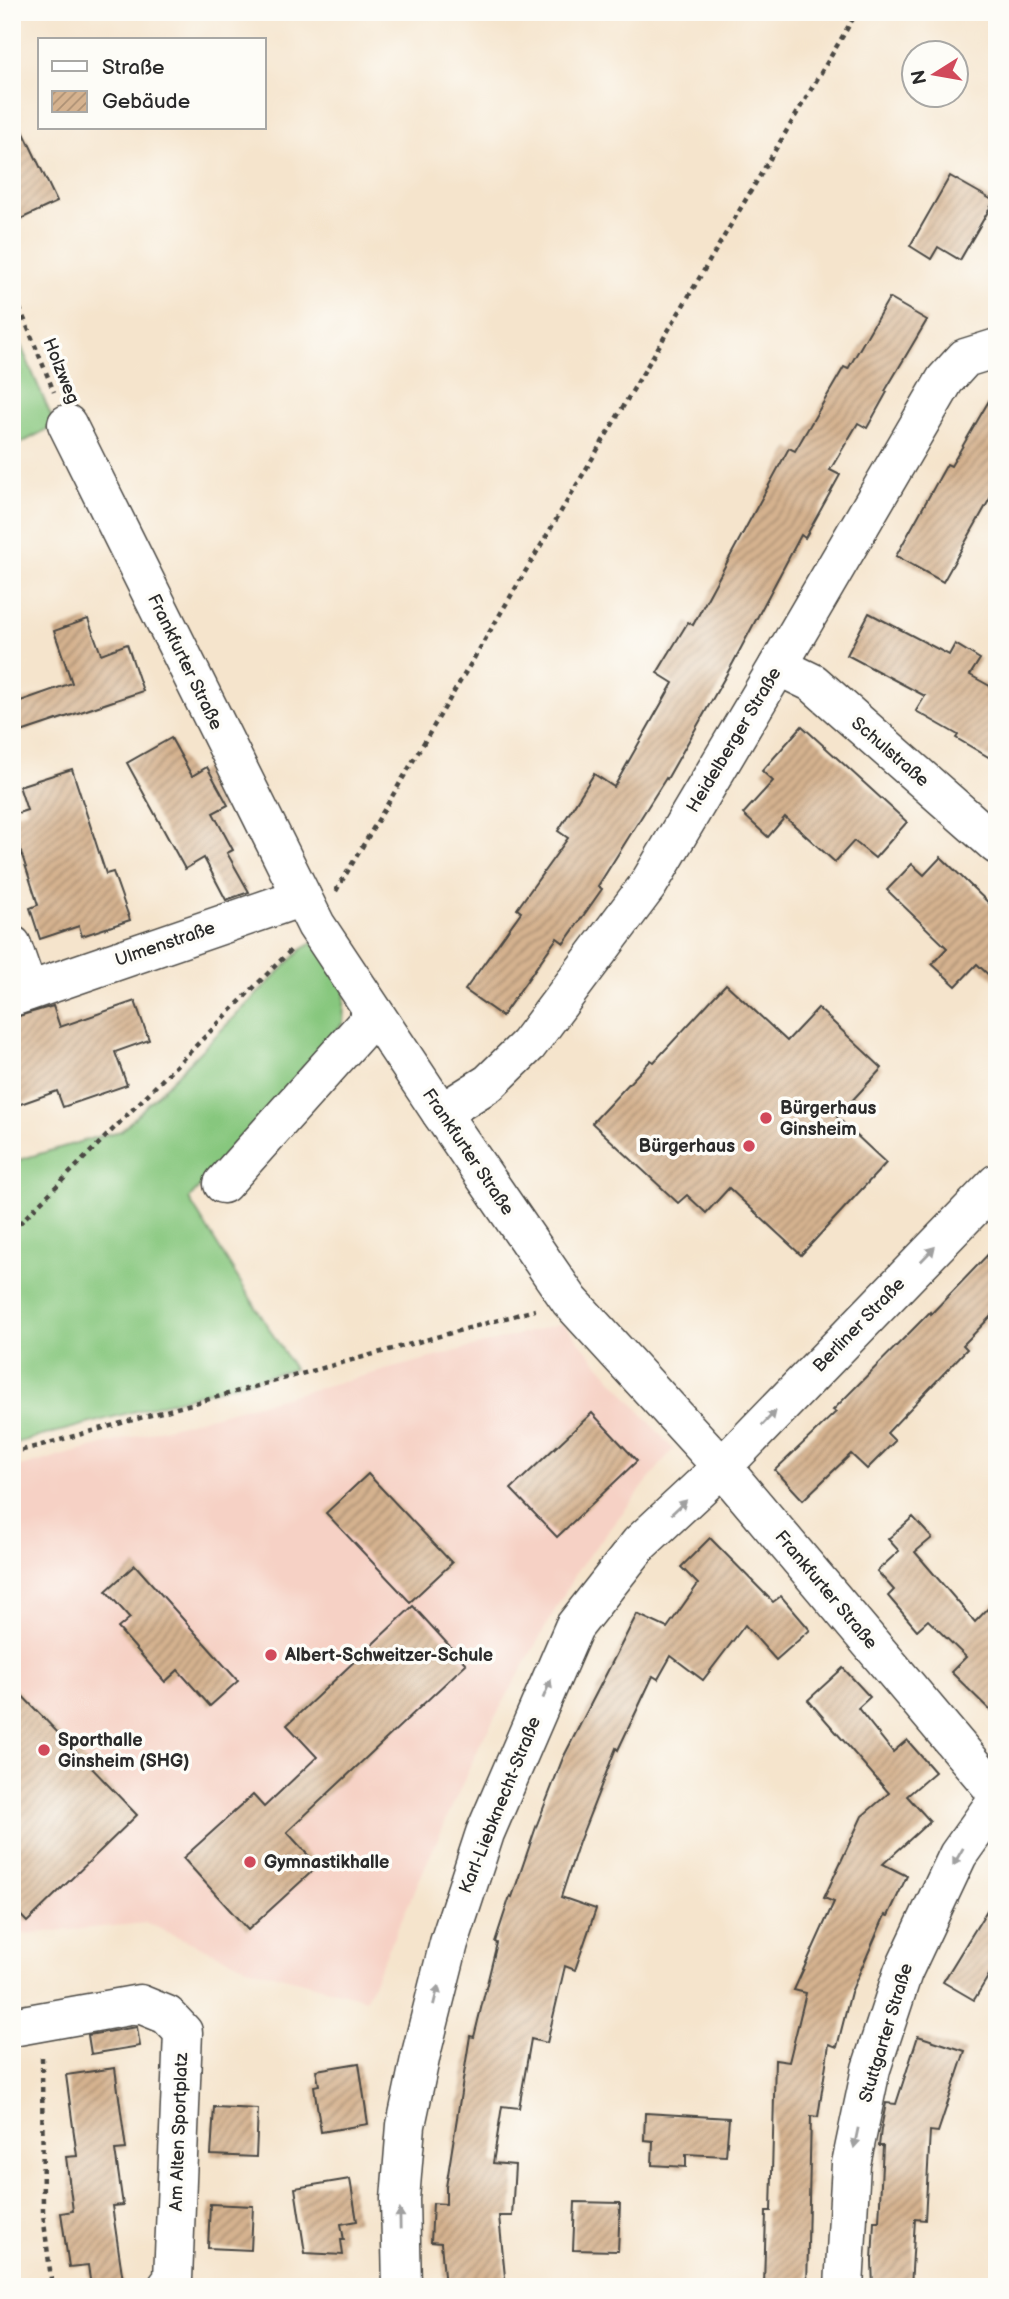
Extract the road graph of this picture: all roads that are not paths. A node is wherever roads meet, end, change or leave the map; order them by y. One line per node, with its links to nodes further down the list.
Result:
1 (997, 348): 3 (street, Heidelberger Straße)
2 (67, 424): 5 (street, Frankfurter Straße)
3 (778, 666): 4 (street, Schulstraße); 9 (street, Heidelberger Straße)
4 (997, 845)
5 (309, 911): 7 (street, Ulmenstraße); 8 (street, Frankfurter Straße)
6 (12, 944): 7 (street, Ulmenstraße)
7 (20, 994)
8 (375, 1014): 9 (street, Frankfurter Straße); 11 (street)
9 (441, 1113): 12 (street, Frankfurter Straße)
10 (997, 1183): 12 (street, Berliner Straße, one-way to 10)
11 (223, 1184)
12 (722, 1467): 13 (street, Frankfurter Straße); 17 (street, Karl-Liebknecht-Straße, one-way to 12)
13 (997, 1793)
14 (997, 1800): 18 (street, Stuttgarter Straße, one-way to 18)
15 (27, 2024): 16 (street, Am Alten Sportplatz)
16 (166, 2287)
17 (402, 2287)
18 (844, 2287)

